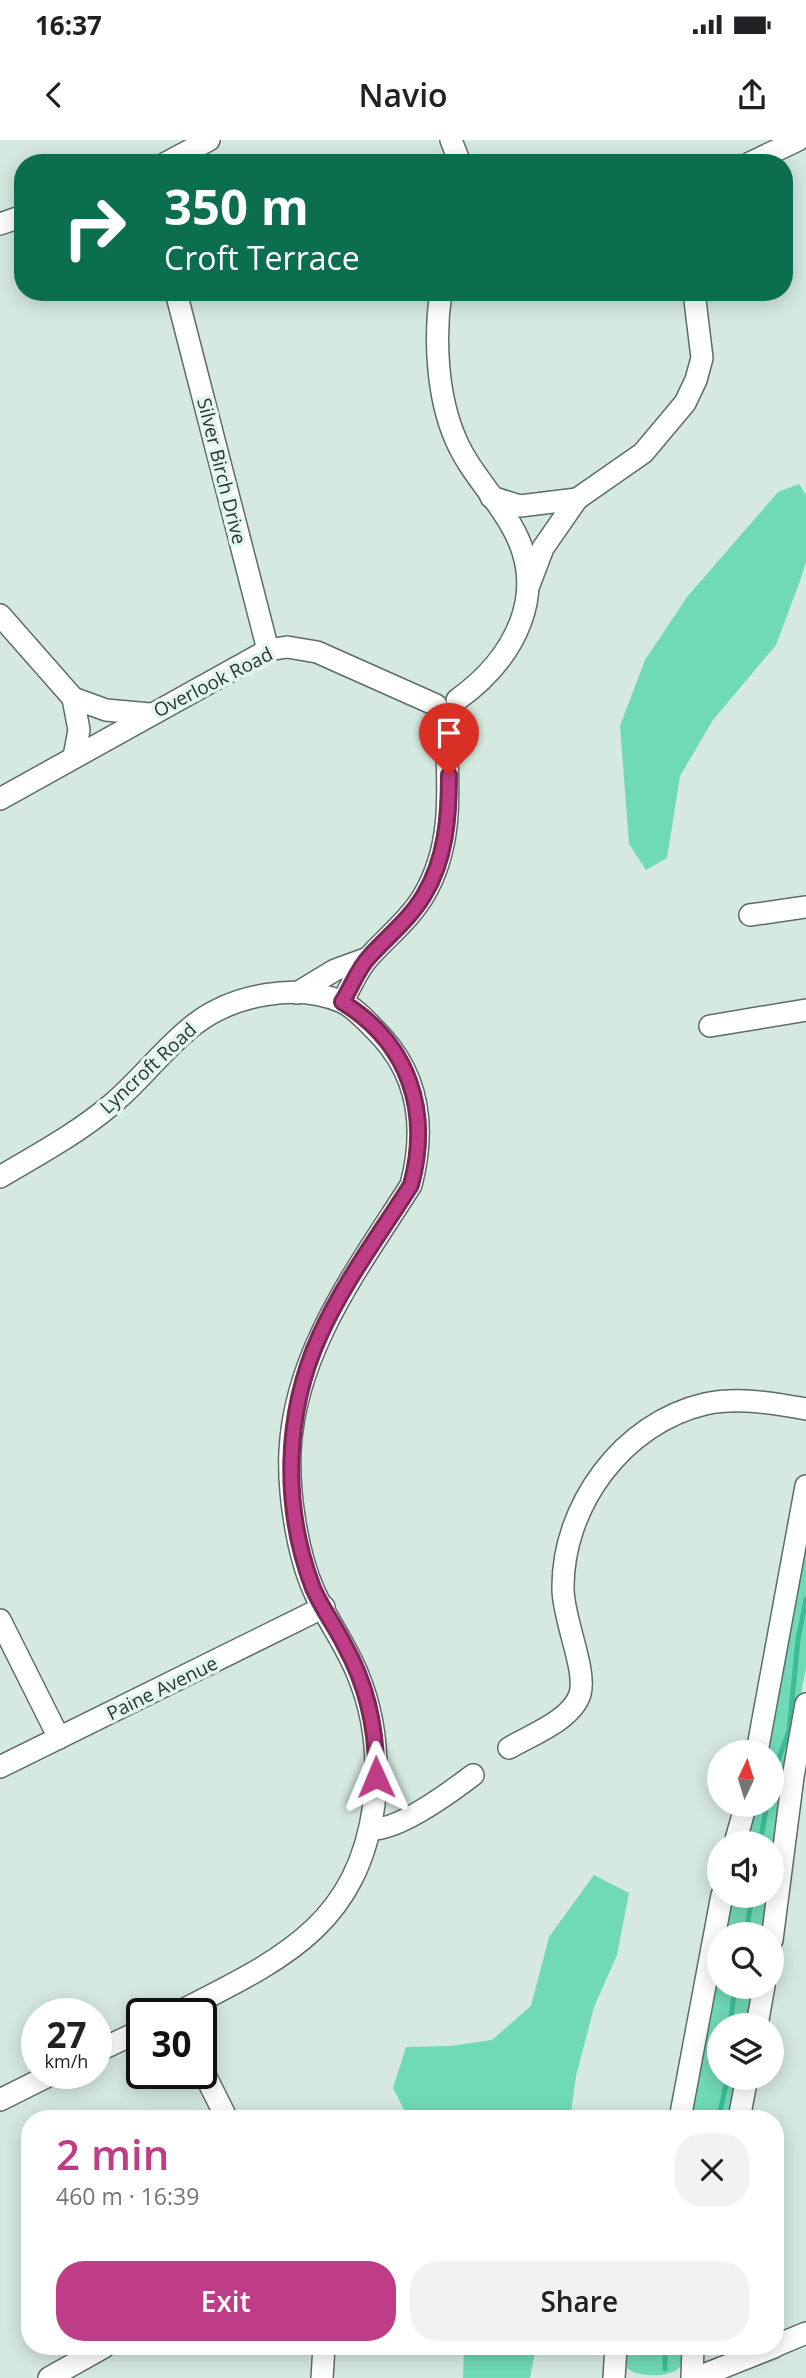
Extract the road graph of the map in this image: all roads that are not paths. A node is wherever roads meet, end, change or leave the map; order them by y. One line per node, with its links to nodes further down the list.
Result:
1 (209, 140): 3 (street)
2 (798, 140): 4 (street)
3 (183, 154)
4 (769, 154)
5 (178, 301): 12 (street, Silver Birch Drive)
6 (440, 301): 8 (street)
7 (696, 301): 9 (street)
8 (491, 498): 9 (street); 10 (street)
9 (577, 499): 10 (street)
10 (527, 590): 14 (street)
11 (0, 615): 13 (street)
12 (268, 650): 14 (street, Overlook Road); 15 (street, Overlook Road)
13 (72, 698): 15 (street); 16 (street)
14 (441, 713): 20 (street)
15 (151, 714): 16 (street, Overlook Road)
16 (74, 757): 17 (street, Overlook Road)
17 (0, 799)
18 (806, 907): 19 (street)
19 (750, 915)
20 (368, 958): 21 (street); 22 (street)
21 (297, 993): 22 (street, Lyncroft Road); 25 (street, Lyncroft Road)
22 (342, 1002): 28 (street, Lyncroft Road)
23 (806, 1010): 24 (street)
24 (710, 1026)
25 (0, 1177)
26 (806, 1409): 33 (street)
27 (806, 1486): 32 (street)
28 (324, 1607): 31 (street, Paine Avenue); 36 (street, Lyncroft Road)
29 (0, 1620): 31 (street)
30 (806, 1704): 38 (street)
31 (59, 1738): 34 (street, Paine Avenue)
32 (759, 1740)
33 (509, 1748)
34 (0, 1767)
35 (473, 1774): 36 (street)
36 (370, 1829): 39 (street, Lyncroft Road)
37 (720, 1908): 45 (street)
38 (774, 1922)
39 (205, 1998)
40 (22, 2089): 43 (street)
41 (212, 2089): 44 (street)
42 (745, 2090): 46 (street)
43 (0, 2100)
44 (222, 2110)
45 (682, 2110)
46 (741, 2110)
47 (806, 2333): 48 (street)
48 (784, 2342)
49 (90, 2355): 54 (street)
50 (324, 2355): 55 (street)
51 (615, 2355): 56 (street)
52 (693, 2355): 57 (street)
53 (752, 2355): 57 (street)
54 (49, 2378)
55 (323, 2378)
56 (614, 2378)
57 (694, 2378)

